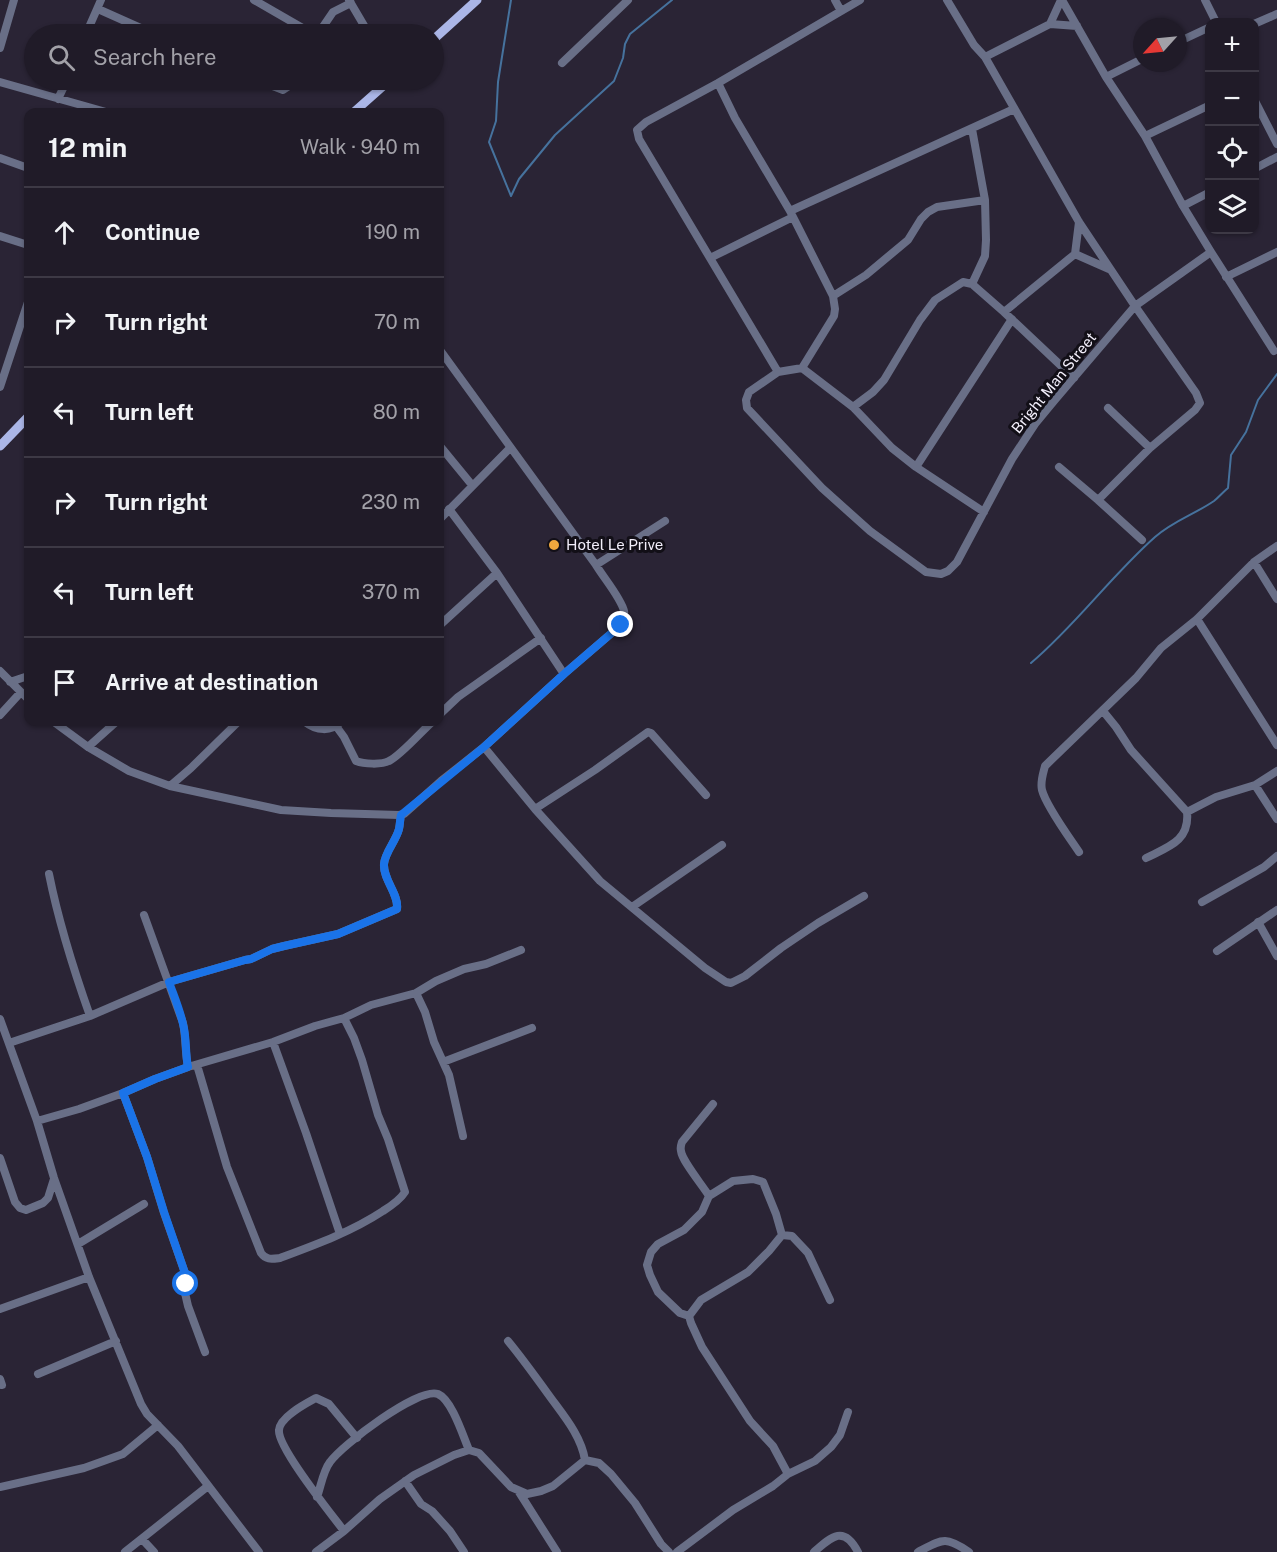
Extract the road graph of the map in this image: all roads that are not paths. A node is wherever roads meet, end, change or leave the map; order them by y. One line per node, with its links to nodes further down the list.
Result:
1 (14, 0): 27 (street)
2 (101, 0): 12 (street)
3 (254, 0): 19 (street)
4 (477, 0): 25 (main road)
5 (628, 0): 29 (street)
6 (835, 0): 13 (street)
7 (860, 0): 13 (street)
8 (947, 0): 28 (street)
9 (1061, 0): 22 (street); 23 (street)
10 (1205, 0): 15 (street)
11 (350, 1): 20 (street); 21 (street)
12 (98, 9): 17 (street); 18 (street)
13 (841, 11): 33 (street)
14 (1277, 14): 16 (street)
15 (1214, 18)
16 (1259, 22)
17 (91, 24)
18 (132, 24)
19 (296, 24)
20 (325, 24)
21 (363, 24)
22 (1050, 24): 23 (street); 28 (street)
23 (1077, 26): 31 (street)
24 (1205, 29): 26 (street)
25 (444, 30)
26 (1187, 38)
27 (0, 48)
28 (985, 57): 42 (street)
29 (562, 63)
30 (1133, 64): 31 (street)
31 (1106, 77): 45 (street)
32 (0, 82): 34 (street)
33 (718, 83): 54 (street); 61 (street)
34 (24, 89)
35 (27, 90): 38 (street)
36 (62, 90): 38 (street)
37 (379, 90): 41 (main road)
38 (58, 99): 40 (street)
39 (1205, 107): 45 (street)
40 (86, 108)
41 (358, 108)
42 (1014, 109): 44 (street); 55 (street)
43 (1259, 109): 46 (street)
44 (972, 129): 52 (street); 54 (street)
45 (1145, 136): 53 (street)
46 (1277, 144)
47 (1277, 157): 49 (street)
48 (0, 158): 50 (street)
49 (1259, 166)
50 (24, 167)
51 (1205, 194): 53 (street)
52 (985, 200): 64 (street); 65 (street)
53 (1183, 206): 58 (street)
54 (791, 214): 61 (street); 65 (street)
55 (1079, 222): 60 (street); 62 (street)
56 (0, 236): 57 (street)
57 (24, 244)
58 (1210, 252): 63 (street); 66 (street, Bright Man Street)
59 (1277, 252): 63 (street)
60 (1075, 254): 62 (street); 67 (street)
61 (710, 258): 73 (street)
62 (1111, 270): 66 (street)
63 (1226, 277): 70 (street)
64 (972, 284): 67 (street); 76 (street)
65 (833, 296): 72 (street)
66 (1135, 306): 74 (street, Bright Man Street); 81 (street)
67 (1005, 312): 69 (street)
68 (24, 314): 75 (street)
69 (1012, 319): 74 (street); 83 (street)
70 (1274, 351)
71 (444, 356): 80 (street)
72 (802, 368): 73 (street); 76 (street)
73 (778, 372): 88 (street, Bright Man Street)
74 (1074, 378): 88 (street, Bright Man Street)
75 (0, 387)
76 (853, 406): 83 (street)
77 (1108, 408): 81 (street)
78 (24, 421): 79 (main road)
79 (0, 446)
80 (510, 448): 85 (street); 94 (street)
81 (1150, 448): 86 (street)
82 (444, 451): 85 (street)
83 (916, 467): 88 (street)
84 (1059, 467): 86 (street)
85 (472, 485): 87 (street)
86 (1098, 500): 91 (street)
87 (449, 509): 89 (street); 95 (street)
88 (984, 512)
89 (444, 515)
90 (665, 521): 94 (street)
91 (1142, 540)
92 (1277, 546): 93 (street)
93 (1254, 562): 96 (street); 97 (street)
94 (596, 565): 101 (street)
95 (497, 573): 98 (street); 99 (street)
96 (1277, 599)
97 (1197, 619): 107 (street); 116 (street)
98 (444, 621)
99 (541, 638): 101 (street); 106 (street)
100 (0, 671): 103 (street)
101 (564, 674): 118 (street)
102 (24, 677): 103 (street)
103 (10, 682): 104 (street)
104 (21, 692): 105 (street); 108 (street)
105 (24, 695)
106 (444, 710)
107 (1103, 711): 124 (street); 128 (street)
108 (0, 715)
109 (59, 726): 117 (street)
110 (112, 726): 117 (street)
111 (234, 726): 121 (street)
112 (310, 726): 113 (street)
113 (337, 726)
114 (340, 726): 115 (street)
115 (428, 726)
116 (1277, 745)
117 (88, 747): 121 (street)
118 (484, 747): 123 (street); 125 (street)
119 (1277, 771): 120 (street)
120 (1255, 785): 124 (street); 126 (street)
121 (170, 786): 125 (street)
122 (706, 795): 123 (street)
123 (535, 809): 134 (street)
124 (1187, 812): 130 (street)
125 (401, 815): 141 (street)
126 (1277, 819)
127 (722, 845): 134 (street)
128 (1079, 852)
129 (1277, 856): 133 (street)
130 (1146, 858)
131 (49, 874): 143 (street)
132 (864, 896): 134 (street)
133 (1202, 902)
134 (632, 907)
135 (1277, 910): 137 (street)
136 (144, 915): 141 (street)
137 (1258, 922): 139 (street); 140 (street)
138 (521, 950): 142 (street)
139 (1217, 951)
140 (1277, 956)
141 (169, 982): 143 (street); 150 (street)
142 (416, 993): 144 (street); 149 (street)
143 (90, 1016): 148 (street)
144 (344, 1018): 147 (street); 159 (street)
145 (0, 1019): 148 (street)
146 (532, 1028): 149 (street)
147 (273, 1042): 150 (street); 159 (street)
148 (9, 1043): 153 (street)
149 (443, 1062): 154 (street)
150 (193, 1066): 151 (street); 159 (street)
151 (123, 1093): 153 (street); 168 (street)
152 (713, 1104): 157 (street)
153 (37, 1121): 156 (street)
154 (463, 1136)
155 (0, 1158): 156 (street)
156 (54, 1178): 161 (street)
157 (710, 1196): 160 (street); 165 (street)
158 (144, 1204): 161 (street)
159 (340, 1234)
160 (782, 1235): 163 (street); 165 (street)
161 (78, 1244): 162 (street)
162 (89, 1277): 164 (street); 166 (street)
163 (830, 1300)
164 (0, 1308)
165 (689, 1316): 175 (street)
166 (116, 1341): 169 (street); 171 (street)
167 (508, 1341): 174 (street)
168 (205, 1352)
169 (38, 1374)
170 (848, 1412): 175 (street)
171 (158, 1425): 177 (street); 178 (street)
172 (357, 1438): 173 (street); 180 (street); 180 (street)
173 (469, 1450): 176 (street); 179 (street)
174 (585, 1460): 179 (street); 189 (street)
175 (788, 1474): 190 (street)
176 (405, 1481): 181 (street); 187 (street)
177 (208, 1486): 182 (street); 185 (street)
178 (0, 1487)
179 (519, 1491): 188 (street)
180 (317, 1497): 181 (street)
181 (344, 1531): 186 (street)
182 (142, 1539): 183 (street); 184 (street)
183 (125, 1552)
184 (154, 1552)
185 (259, 1552)
186 (316, 1552)
187 (464, 1552)
188 (557, 1552)
189 (669, 1552)
190 (677, 1552)
191 (814, 1552): 192 (street)
192 (858, 1552)
193 (918, 1552): 194 (street)
194 (969, 1552)

